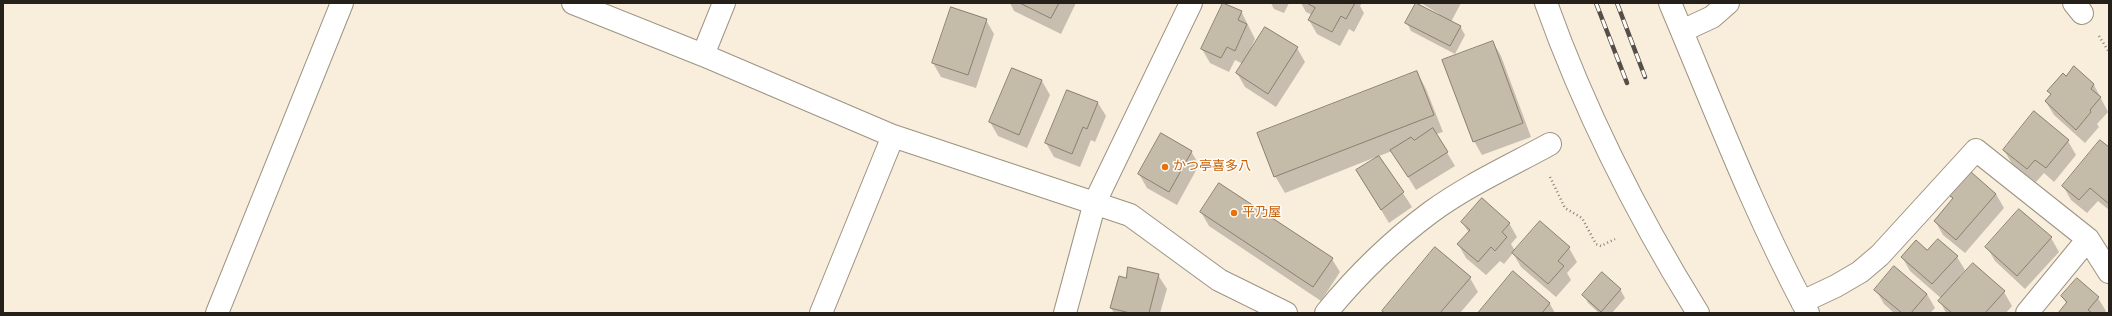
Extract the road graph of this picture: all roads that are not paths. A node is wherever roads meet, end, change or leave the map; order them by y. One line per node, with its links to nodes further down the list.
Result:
1 (342, 3): 17 (street)
2 (573, 3): 9 (street)
3 (724, 3): 9 (street)
4 (1191, 3): 12 (street)
5 (1546, 3): 22 (street)
6 (1670, 3): 8 (street)
7 (1728, 3): 8 (street)
8 (1682, 31): 15 (street)
9 (703, 56): 10 (street)
10 (893, 136): 12 (street); 18 (street)
11 (1544, 147): 21 (street)
12 (1095, 202): 16 (street); 19 (street)
13 (2088, 239): 14 (street); 15 (street); 23 (street)
14 (2109, 272)
15 (1805, 307)
16 (1265, 308): 20 (street)
17 (217, 313)
18 (821, 313)
19 (1065, 313)
20 (1286, 313)
21 (1326, 313)
22 (1698, 313)
23 (2027, 313)

